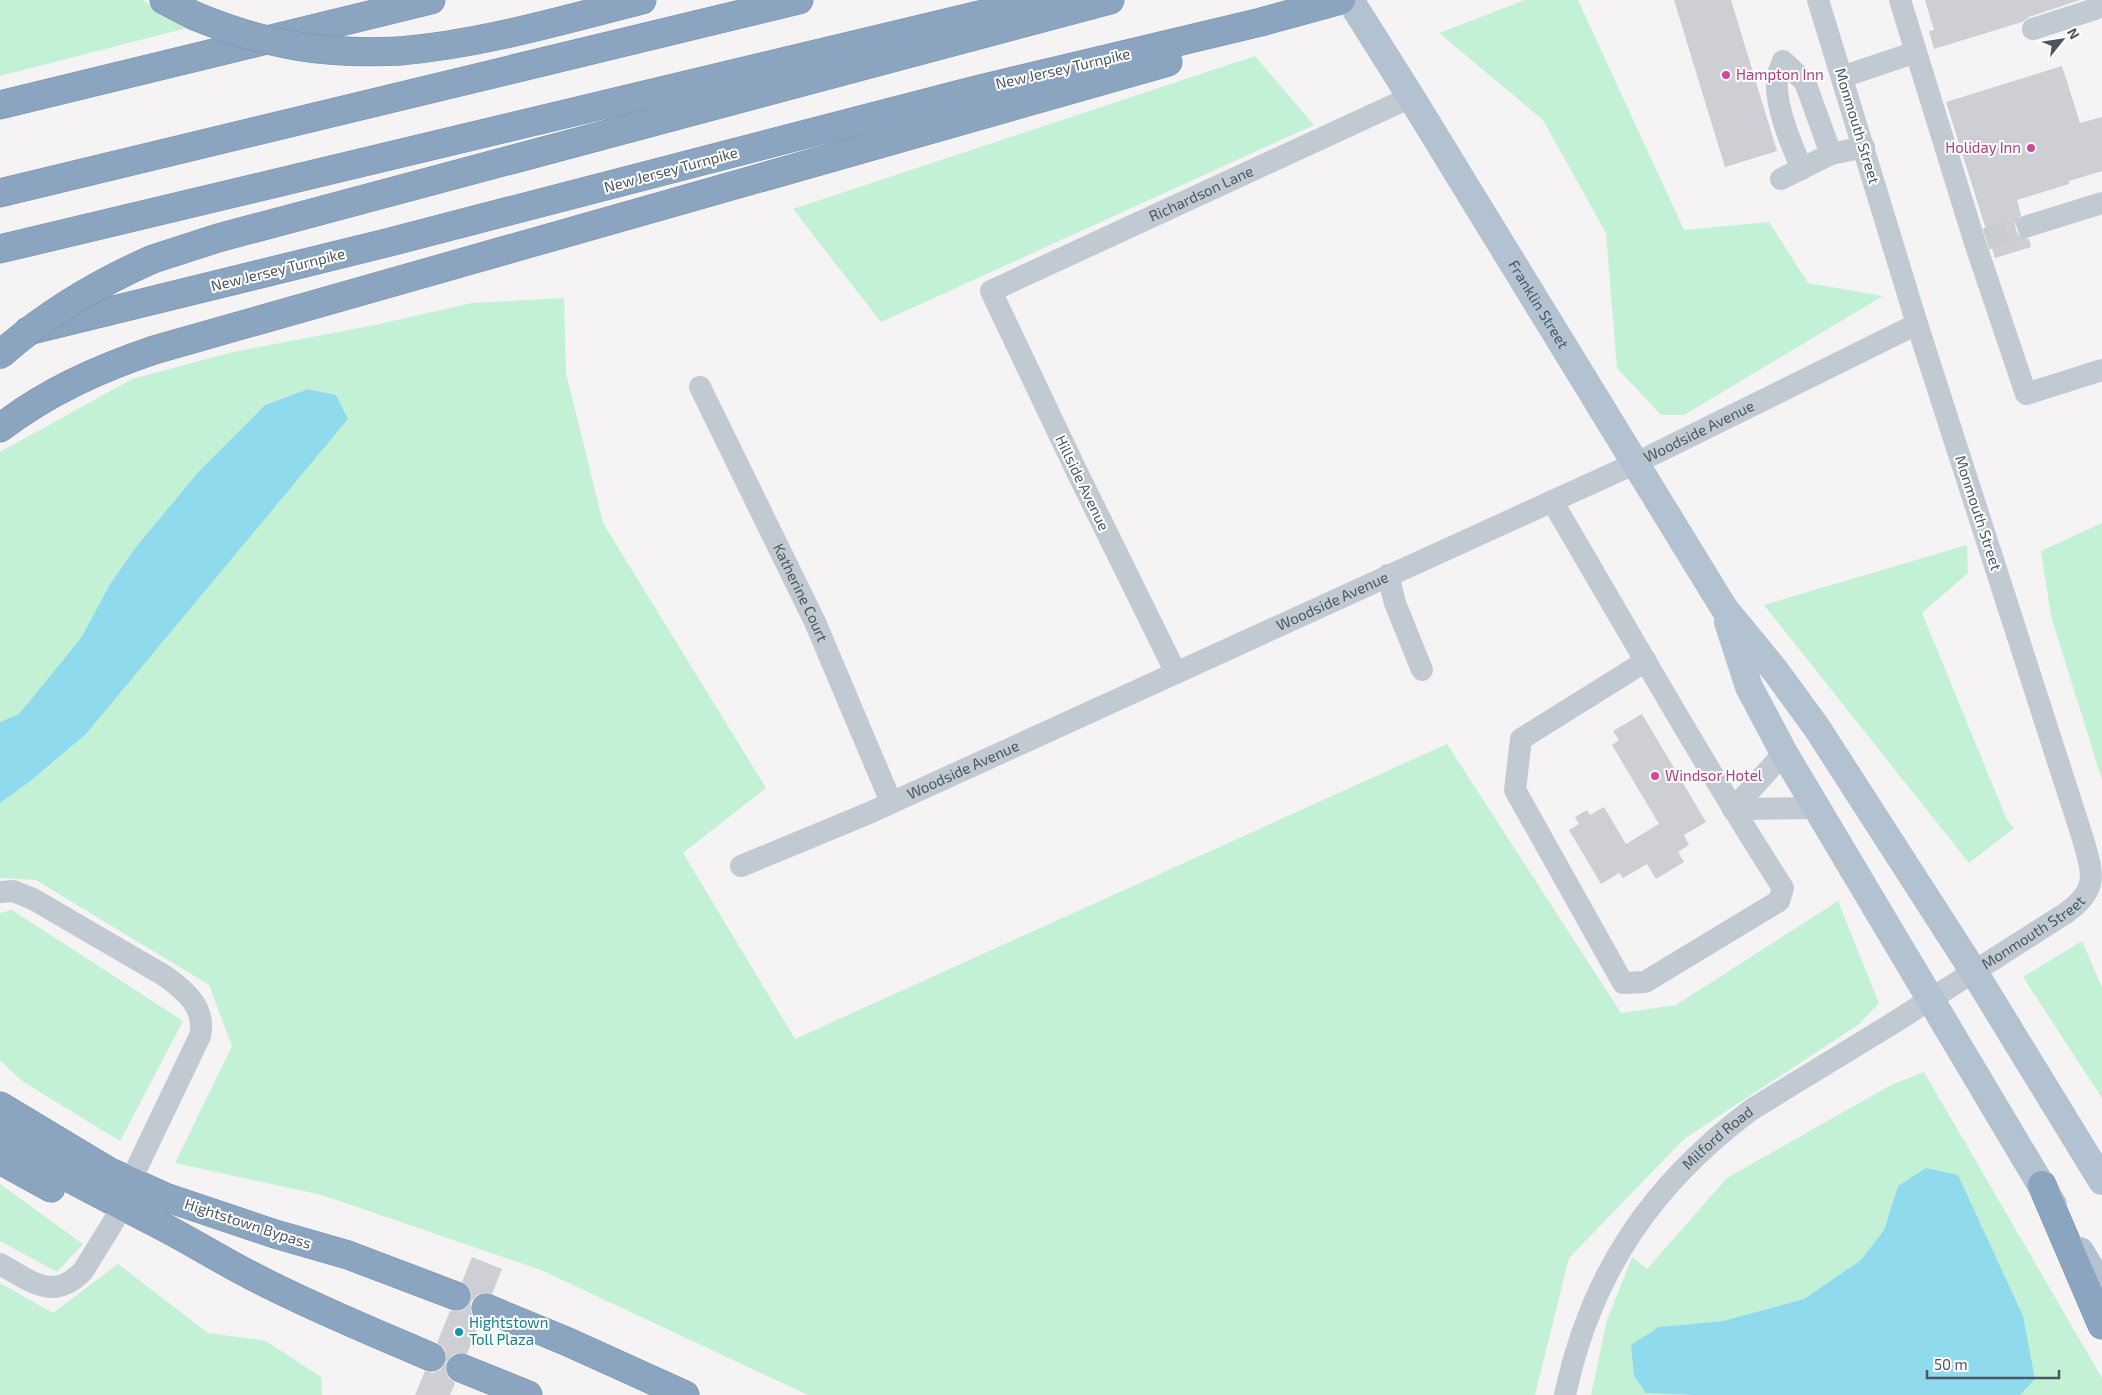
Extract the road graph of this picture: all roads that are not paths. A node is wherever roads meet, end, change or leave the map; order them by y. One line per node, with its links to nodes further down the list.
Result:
1 (164, 0): 3 (highway, bridge)
2 (431, 0): 17 (highway)
3 (642, 0)
4 (799, 0): 22 (highway)
5 (1042, 0): 25 (highway)
6 (1110, 0): 29 (highway, bridge)
7 (1341, 0): 12 (highway, New Jersey Turnpike)
8 (1350, 0): 16 (main road, Franklin Street)
9 (1818, 0): 15 (street, Monmouth Street)
10 (1900, 0): 14 (street)
11 (2100, 0): 13 (street)
12 (1261, 22): 28 (highway, New Jersey Turnpike); 32 (highway)
13 (2033, 29)
14 (1916, 52): 15 (street); 30 (street)
15 (1842, 77): 18 (street, Monmouth Street)
16 (1411, 97): 26 (street, Richardson Lane); 33 (main road, Franklin Street)
17 (0, 105)
18 (1864, 147): 19 (street); 27 (street, Monmouth Street)
19 (1831, 154): 20 (street); 20 (street)
20 (1802, 169): 21 (street)
21 (1781, 179)
22 (0, 193)
23 (2102, 203): 24 (street)
24 (2028, 226)
25 (0, 248)
26 (991, 291): 39 (street, Hillside Avenue)
27 (1917, 324): 33 (street, Woodside Avenue); 46 (street, Monmouth Street)
28 (0, 338)
29 (0, 355)
30 (2102, 370)
31 (700, 387): 41 (street, Katherine Court)
32 (0, 428)
33 (1636, 463): 34 (street, Woodside Avenue); 36 (main road, Franklin Street)
34 (1552, 501): 35 (street, Woodside Avenue); 37 (street)
35 (1388, 575): 38 (street); 39 (street, Woodside Avenue)
36 (1724, 608): 40 (main road); 46 (main road)
37 (1646, 661): 43 (street); 43 (street)
38 (1422, 670)
39 (1176, 673): 41 (street, Woodside Avenue)
40 (1784, 752): 42 (main road); 43 (street)
41 (891, 802): 44 (street, Woodside Avenue)
42 (1816, 808): 43 (street); 47 (main road)
43 (1733, 809)
44 (741, 866)
45 (0, 892): 54 (street)
46 (1974, 972): 47 (street, Milford Road); 53 (main road)
47 (1931, 999): 55 (main road); 67 (street, Milford Road)
48 (0, 1096): 51 (highway)
49 (0, 1106): 51 (highway)
50 (0, 1135): 58 (highway)
51 (48, 1136): 54 (highway, Hightstown Bypass)
52 (0, 1160): 56 (highway)
53 (2102, 1181)
54 (130, 1182): 60 (highway, Hightstown Bypass)
55 (2042, 1185): 59 (main road); 62 (highway)
56 (114, 1221): 57 (street); 58 (highway)
57 (0, 1264)
58 (258, 1279): 63 (highway)
59 (2102, 1288)
60 (456, 1296)
61 (486, 1308): 66 (highway)
62 (2102, 1325)
63 (431, 1357)
64 (461, 1368): 65 (highway)
65 (528, 1395)
66 (685, 1395)
67 (1565, 1395)

